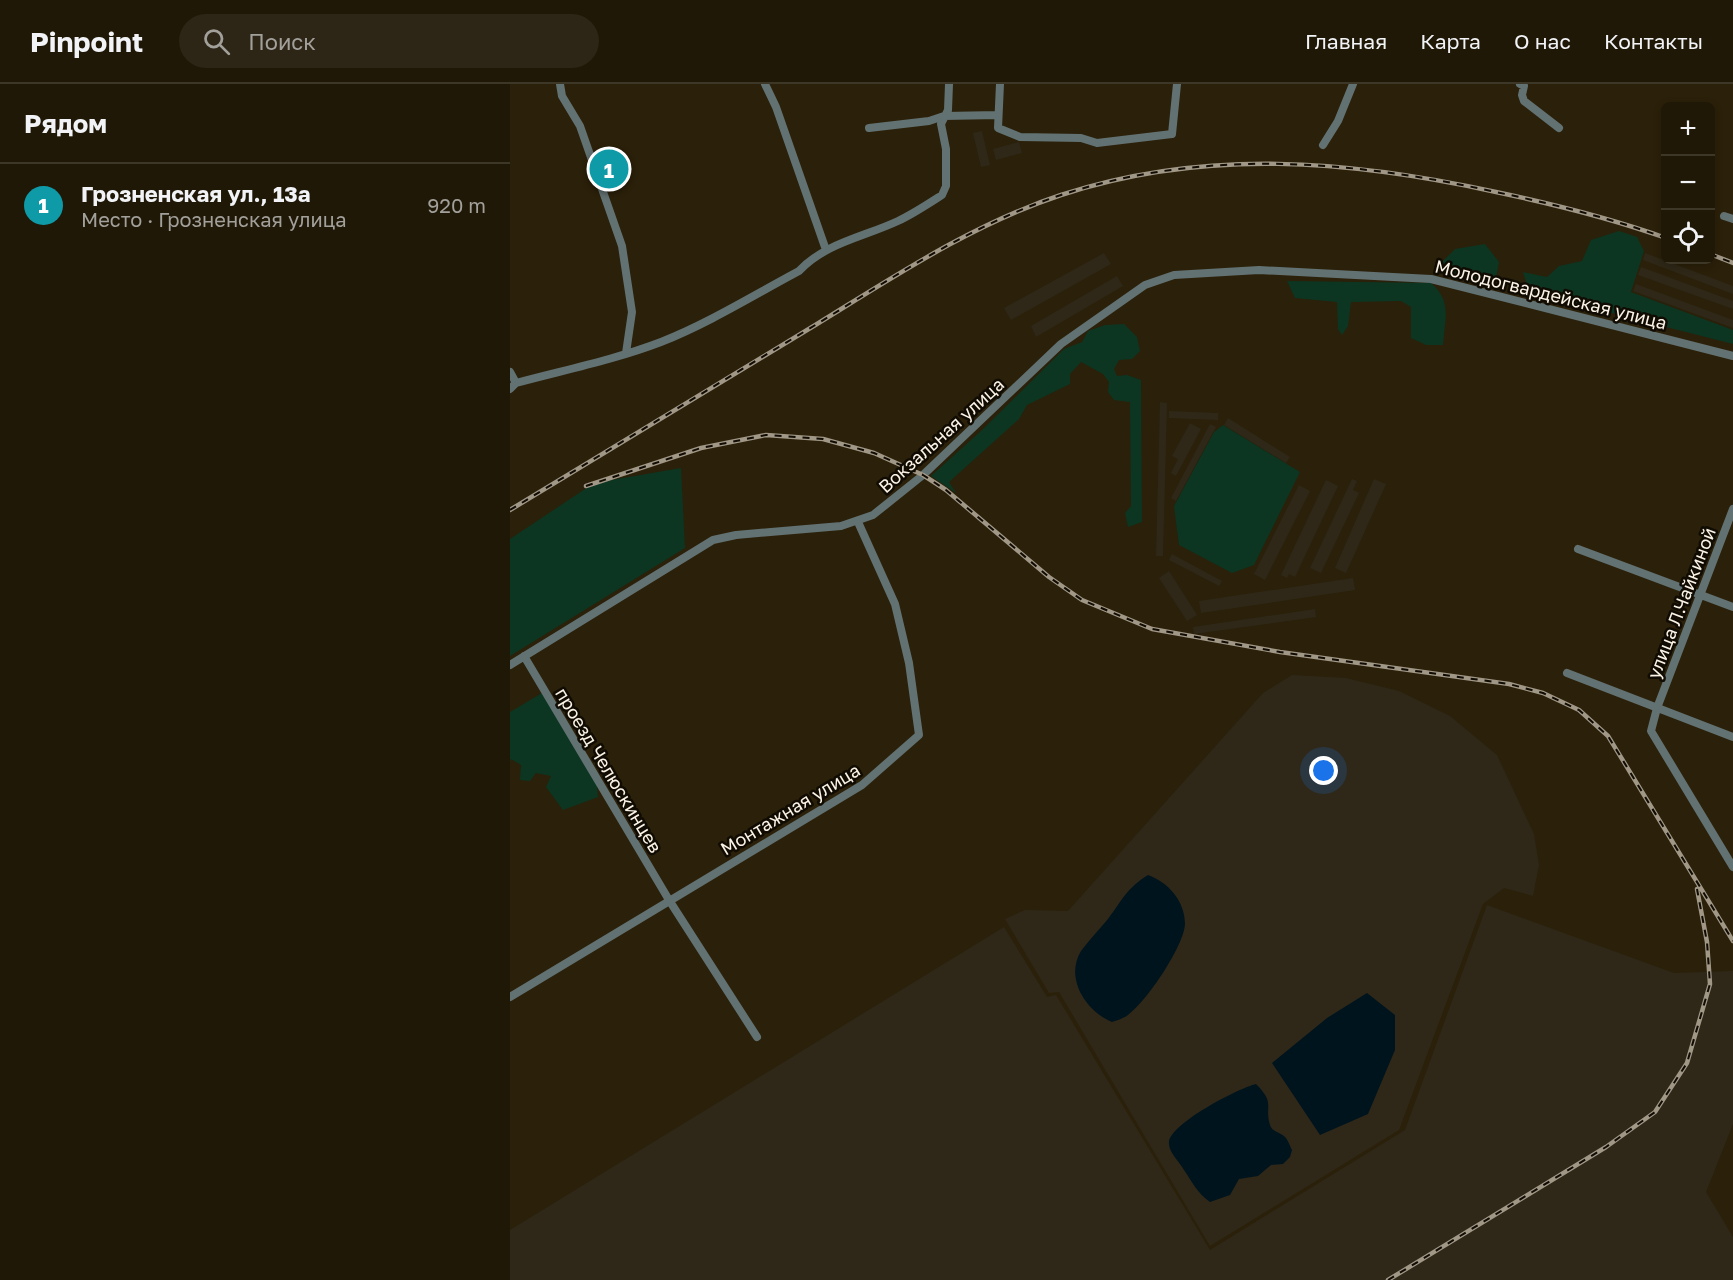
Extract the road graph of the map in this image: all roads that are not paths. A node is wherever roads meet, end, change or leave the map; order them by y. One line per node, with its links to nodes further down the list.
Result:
1 (560, 84): 17 (street)
2 (765, 84): 15 (street)
3 (949, 84): 9 (street)
4 (1000, 84): 8 (street)
5 (1177, 84): 8 (street)
6 (1353, 84): 12 (street)
7 (1523, 85): 11 (street)
8 (998, 115): 9 (street)
9 (944, 116): 10 (street); 15 (street)
10 (869, 128)
11 (1559, 128)
12 (1323, 145)
13 (1725, 216): 14 (street)
14 (1733, 219)
15 (826, 250): 17 (street)
16 (1145, 285): 18 (street, Молодогвардейская улица); 22 (street, Вокзальная улица)
17 (626, 353): 20 (street)
18 (1733, 356)
19 (510, 372): 20 (street)
20 (513, 386)
21 (1733, 508): 24 (street, улица Л.Чайкиной)
22 (858, 522): 26 (street, Вокзальная улица); 32 (street, Монтажная улица)
23 (1578, 549): 24 (street)
24 (1701, 596): 25 (street); 29 (street, улица Л.Чайкиной)
25 (1733, 607)
26 (524, 656): 27 (street, Вокзальная улица); 32 (street, проезд Челюскинцев)
27 (510, 665)
28 (1568, 673): 29 (street)
29 (1657, 708): 30 (street); 31 (street, улица Л.Чайкиной)
30 (1733, 737)
31 (1733, 867)
32 (669, 900): 33 (street, Монтажная улица); 34 (street, проезд Челюскинцев)
33 (510, 997)
34 (757, 1037)

